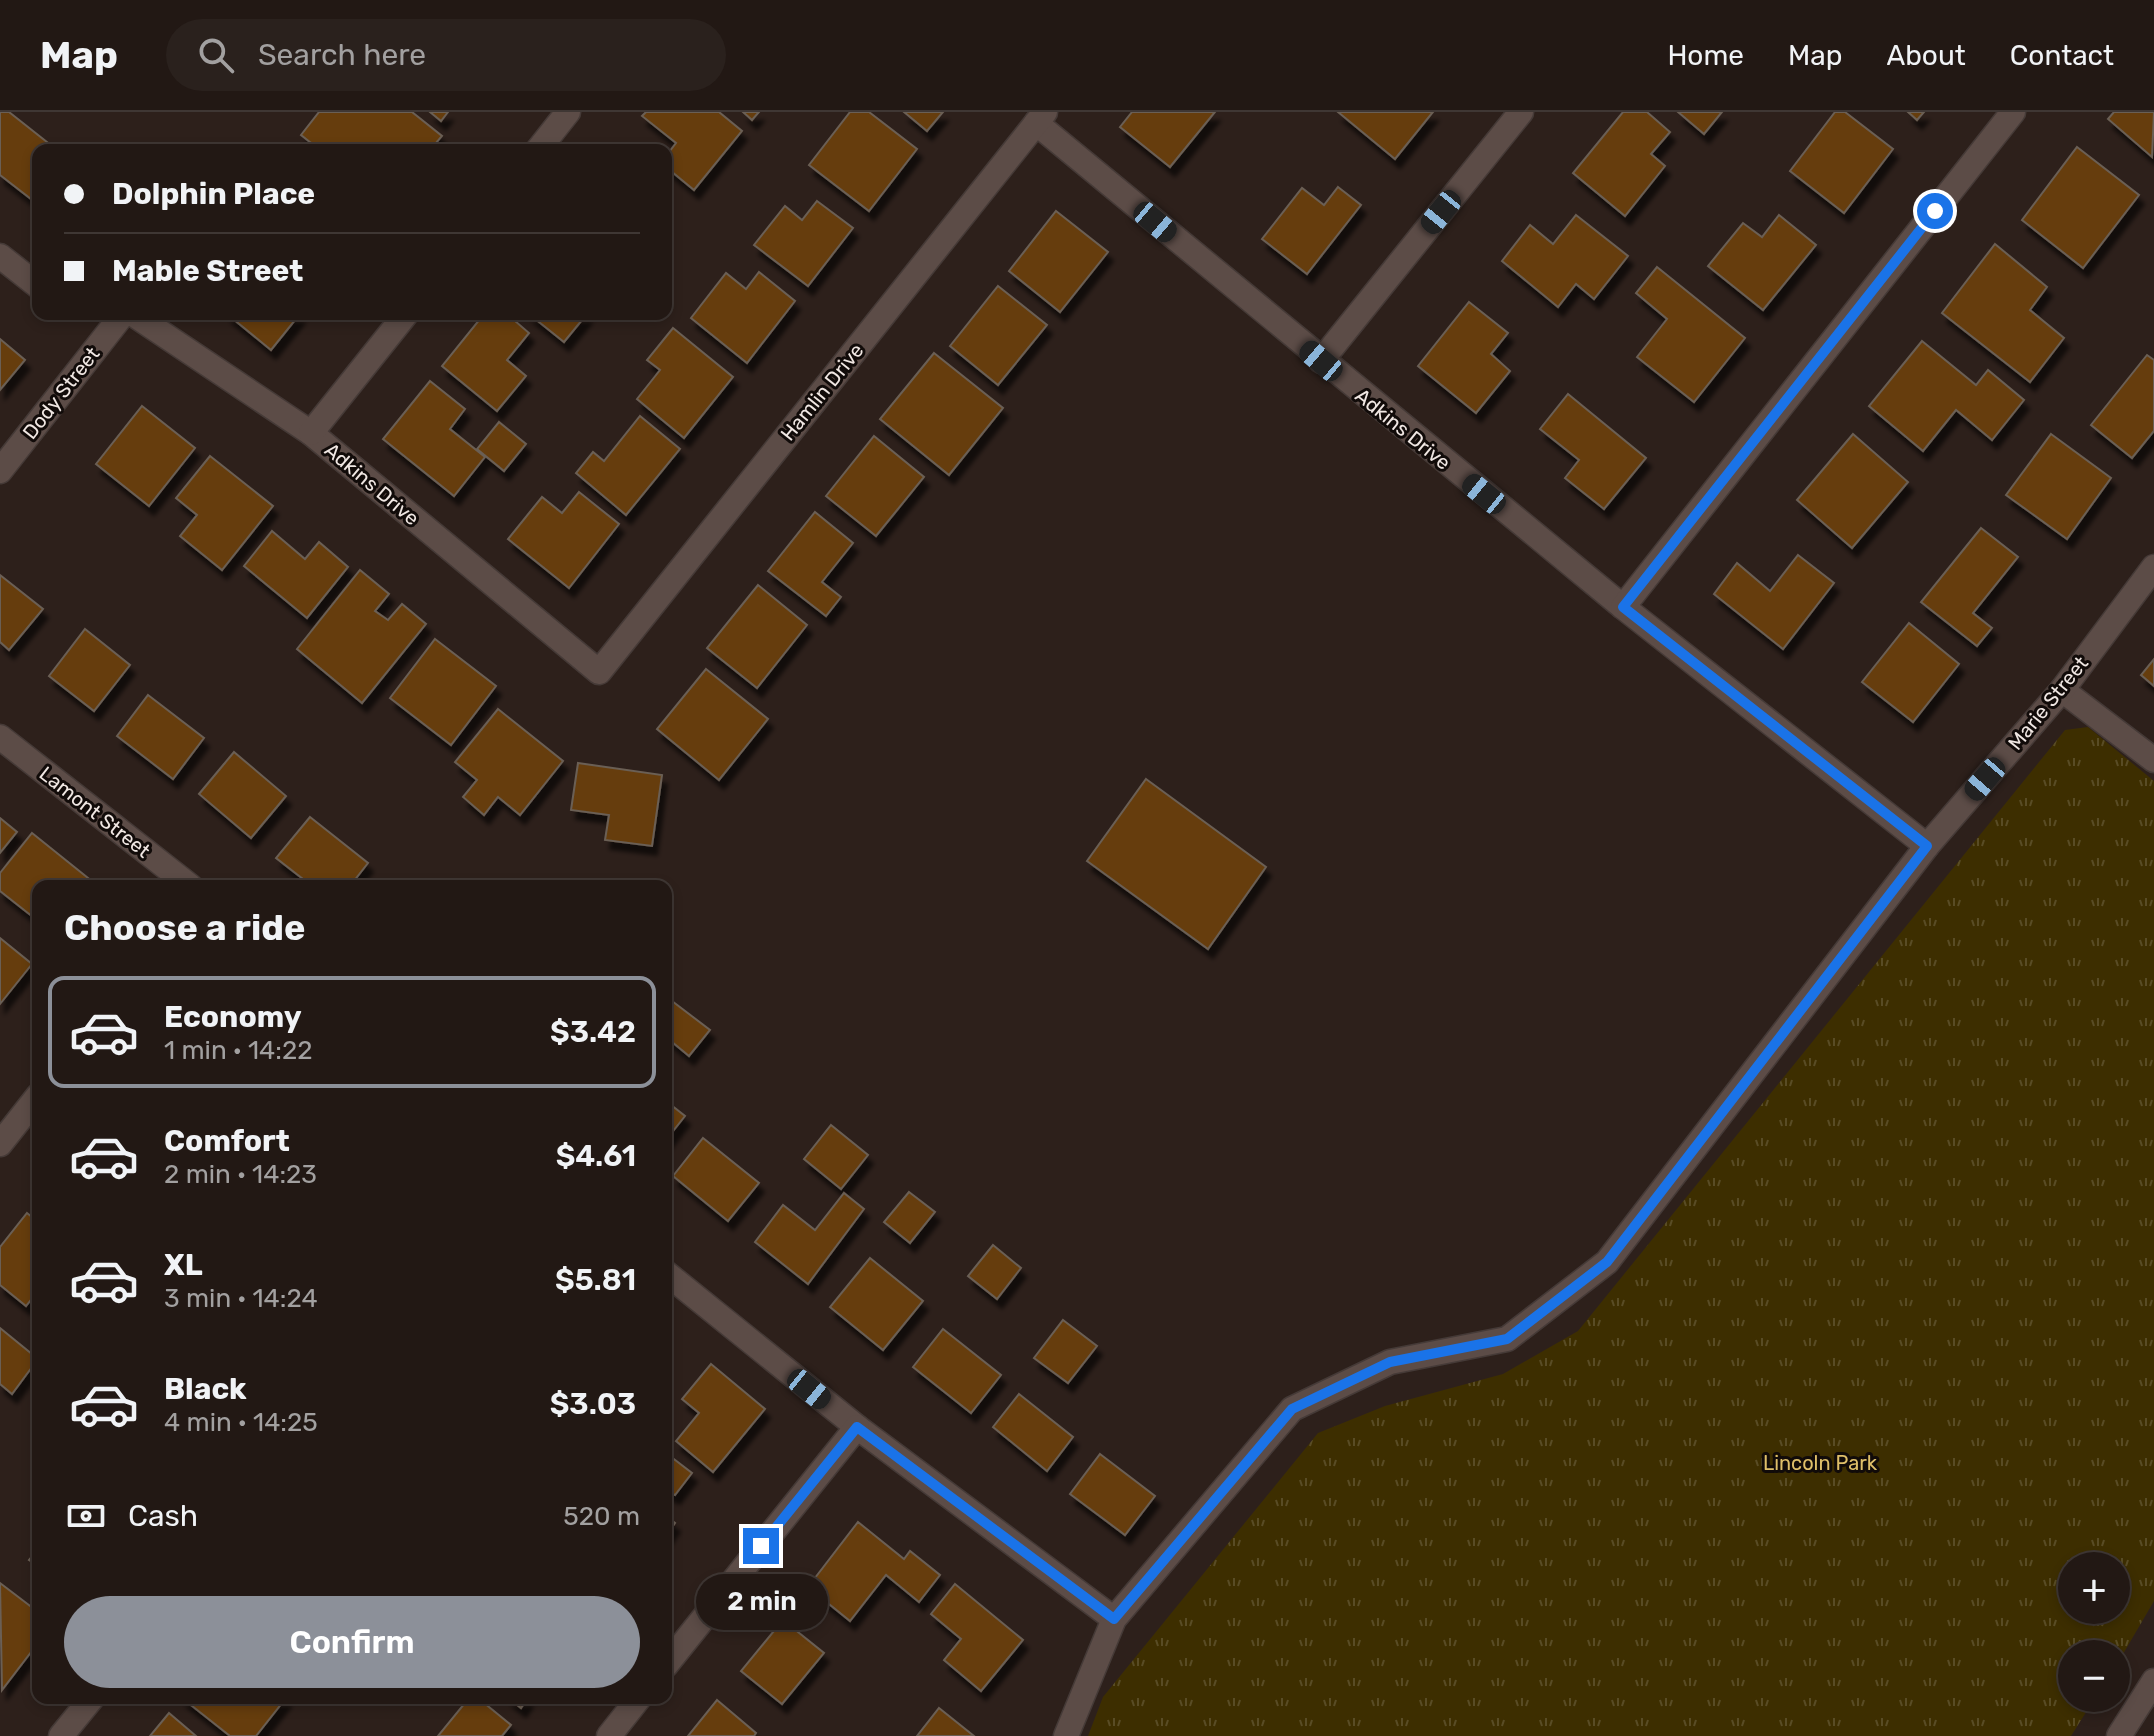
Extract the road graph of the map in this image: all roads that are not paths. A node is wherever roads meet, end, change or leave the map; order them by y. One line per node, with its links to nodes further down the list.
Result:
1 (568, 112): 5 (street)
2 (1521, 112): 11 (street)
3 (2013, 112): 15 (street)
4 (1041, 118): 11 (street, Adkins Drive); 16 (street, Hamlin Drive)
5 (543, 144)
6 (0, 256): 7 (street)
7 (32, 281)
8 (118, 320): 13 (street, Dody Street)
9 (142, 320): 12 (street, Adkins Drive)
10 (401, 320): 12 (street)
11 (1321, 361): 15 (street, Adkins Drive)
12 (311, 433): 16 (street, Adkins Drive)
13 (0, 471)
14 (2154, 567): 17 (street, Marie Street)
15 (1623, 607): 20 (street, Adkins Drive)
16 (599, 672)
17 (2062, 690): 19 (street); 20 (street, Marie Street)
18 (0, 737): 21 (street, Lamont Street)
19 (2154, 760)
20 (1927, 846): 26 (street, Marie Street)
21 (182, 880)
22 (32, 1104): 23 (street)
23 (0, 1144)
24 (672, 1278): 25 (street)
25 (857, 1427): 26 (street); 27 (street)
26 (1114, 1619): 33 (street, Marie Street)
27 (672, 1658)
28 (2154, 1681): 34 (street)
29 (87, 1704): 31 (street)
30 (634, 1704): 32 (street)
31 (61, 1736)
32 (609, 1736)
33 (1066, 1736)
34 (2119, 1736)

